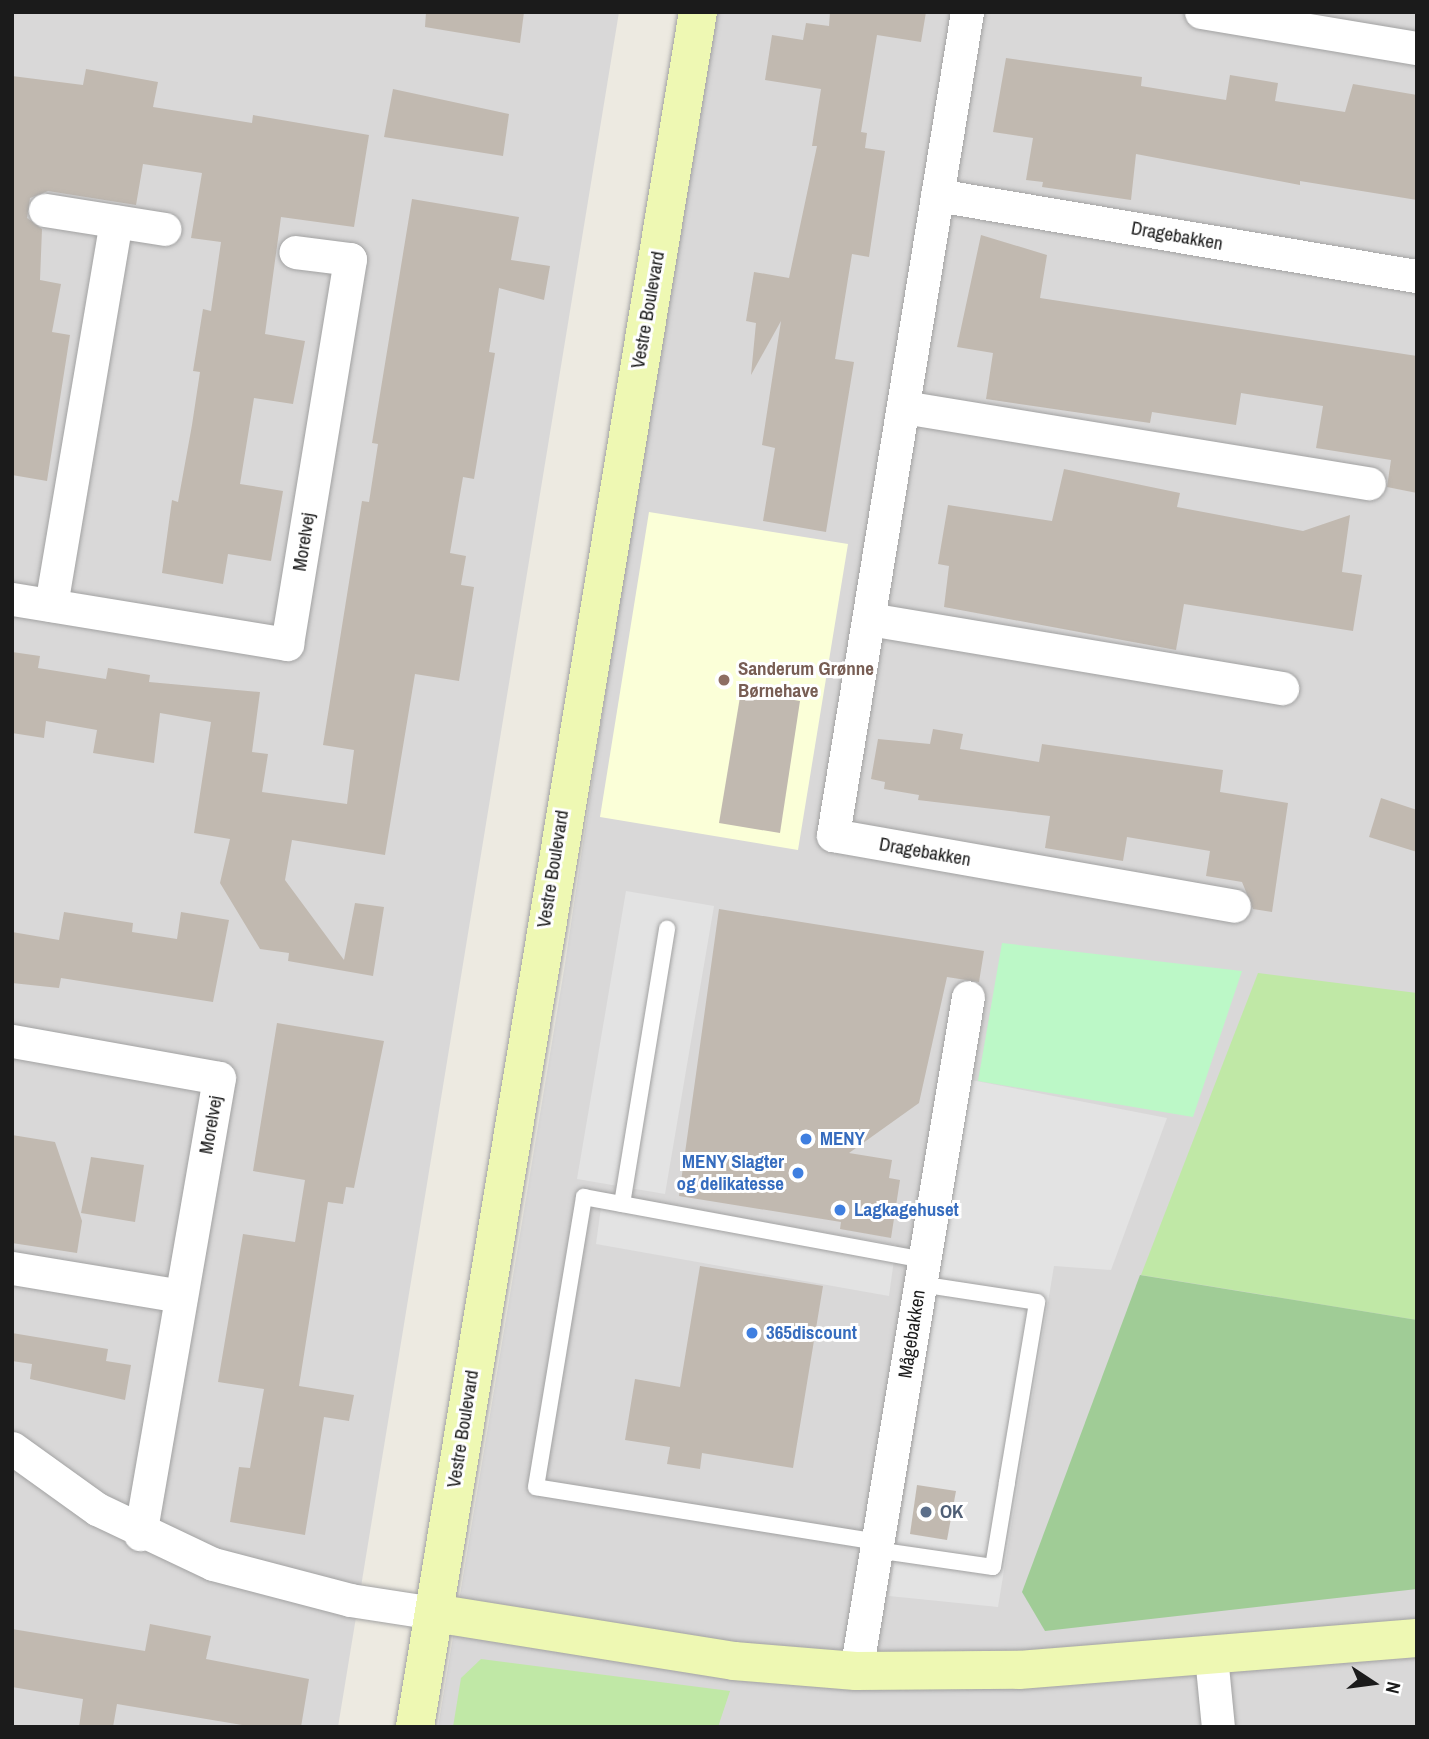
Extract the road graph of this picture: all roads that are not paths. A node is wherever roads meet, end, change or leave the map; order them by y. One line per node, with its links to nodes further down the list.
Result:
1 (698, 12): 28 (street, Vestre Boulevard)
2 (967, 12): 5 (street, Dragebakken)
3 (1201, 12): 4 (street)
4 (1417, 48)
5 (937, 195): 10 (street, Dragebakken); 11 (street, Dragebakken)
6 (45, 210): 7 (street)
7 (116, 221): 8 (street); 14 (street)
8 (165, 229)
9 (295, 252): 14 (street, Morelvej)
10 (1417, 276)
11 (903, 407): 12 (street); 15 (street, Dragebakken)
12 (1369, 483)
13 (12, 599): 14 (street, Morelvej)
14 (51, 605)
15 (869, 619): 16 (street); 17 (street, Dragebakken)
16 (1282, 688)
17 (1234, 906)
18 (667, 929): 21 (lane)
19 (968, 997): 23 (street, Mågebakken)
20 (12, 1041): 24 (street, Morelvej)
21 (622, 1204): 23 (lane); 27 (lane)
22 (12, 1268): 24 (street)
23 (923, 1272): 27 (street, Mågebakken); 27 (lane)
24 (181, 1296): 26 (street, Morelvej)
25 (12, 1448): 26 (street)
26 (140, 1534): 28 (street)
27 (877, 1546): 31 (street, Mågebakken)
28 (434, 1613): 31 (street); 32 (street, Vestre Boulevard)
29 (1417, 1638): 30 (street)
30 (1211, 1656): 31 (street); 33 (street)
31 (856, 1671)
32 (415, 1727)
33 (1218, 1727)

